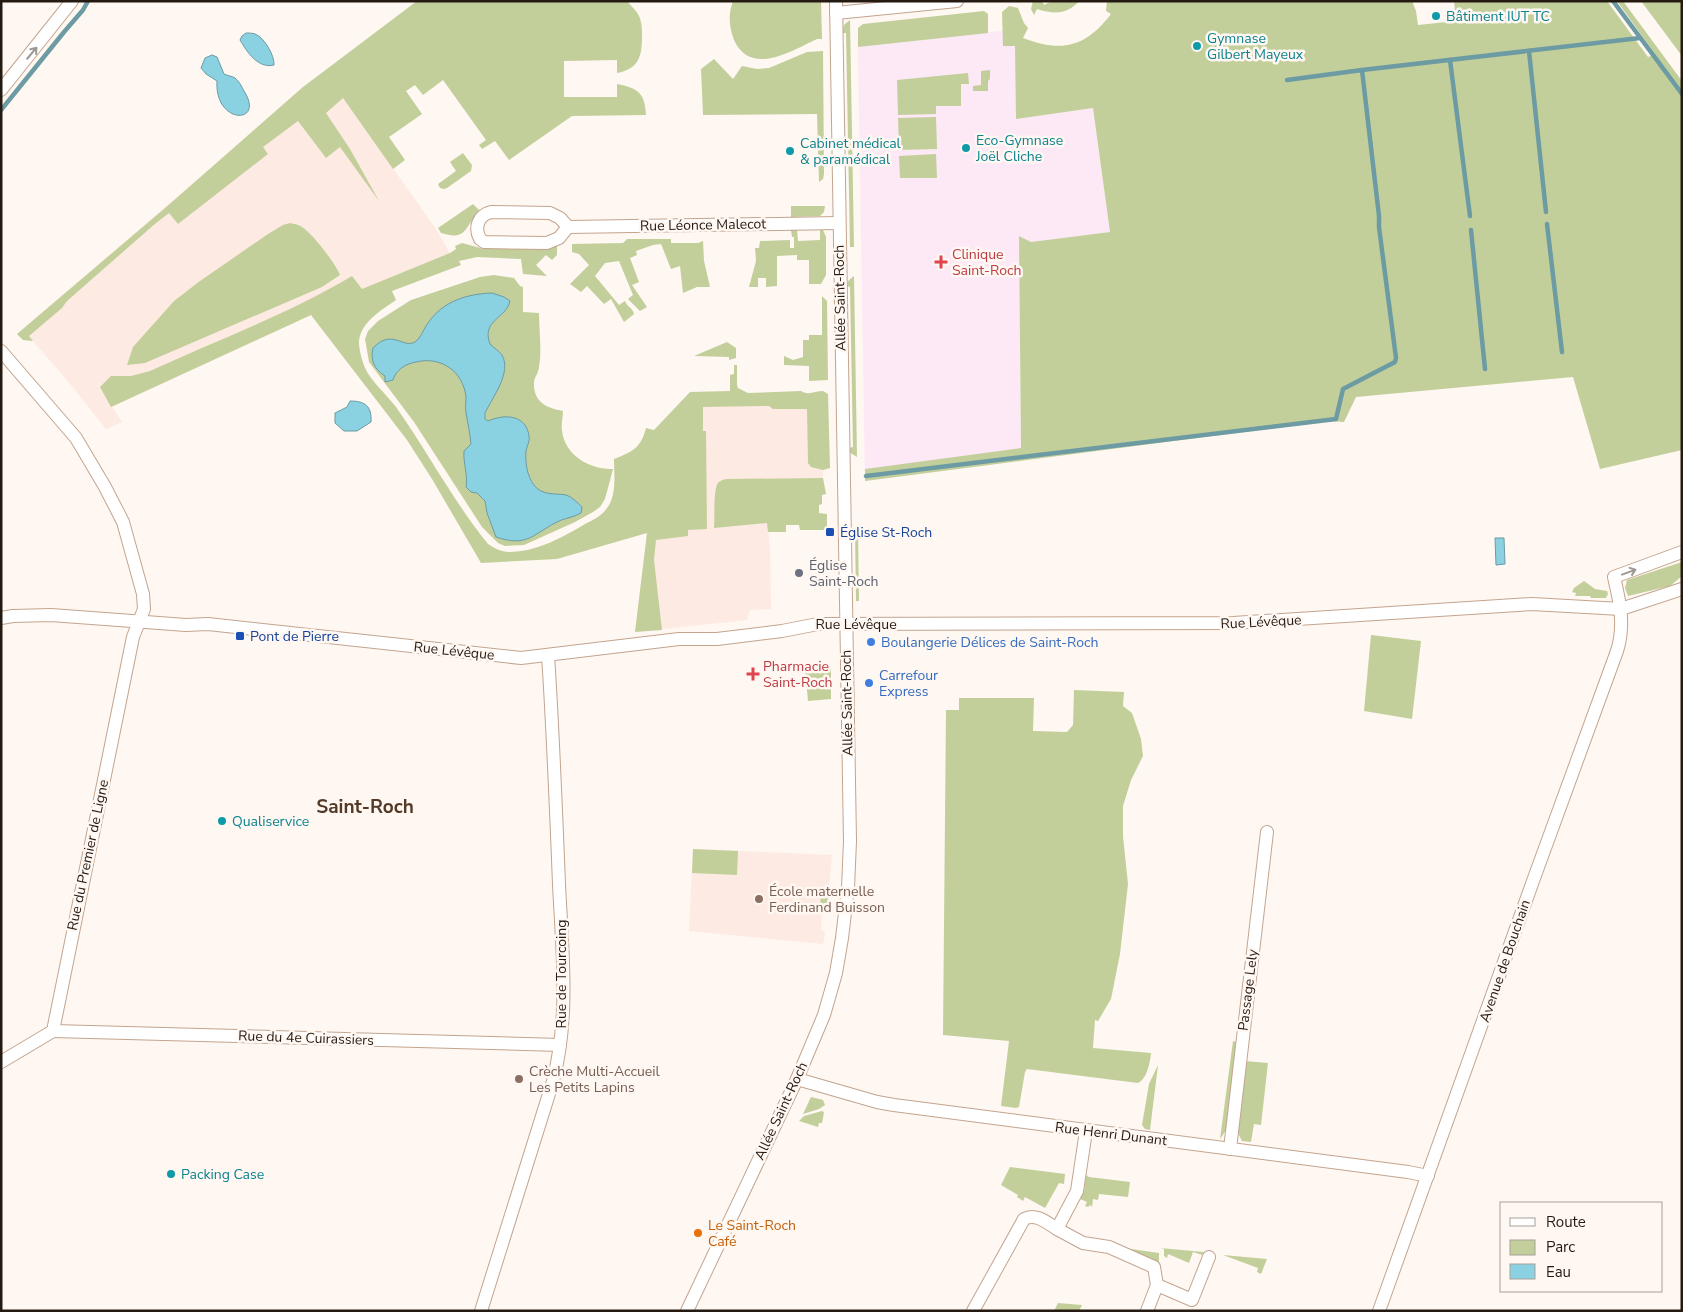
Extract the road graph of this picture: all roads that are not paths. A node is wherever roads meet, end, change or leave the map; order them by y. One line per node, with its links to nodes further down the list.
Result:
1 (72, 1): 4 (street, one-way to 1)
2 (957, 1): 3 (street)
3 (836, 7): 5 (street, Allée Saint-Roch)
4 (1, 90)
5 (838, 223): 6 (street, Rue Léonce Malecot); 13 (street, Allée Saint-Roch)
6 (568, 227): 6 (street)
7 (1, 352): 12 (street, Rue du Premier de Ligne)
8 (1682, 552): 10 (street, Avenue de Bouchain, one-way to 8)
9 (1682, 590): 10 (street, Rue Lévêque)
10 (1622, 609): 13 (street, Rue Lévêque); 22 (street, Avenue de Bouchain)
11 (1, 618): 12 (street, Rue Lévêque)
12 (139, 621): 14 (street, Rue Lévêque); 16 (street, Rue du Premier de Ligne)
13 (846, 623): 14 (street, Rue Lévêque); 19 (street, Allée Saint-Roch)
14 (548, 656): 17 (street, Rue de Tourcoing)
15 (1267, 832): 21 (street, Passage Lely)
16 (53, 1031): 17 (street, Rue du 4e Cuirassiers); 18 (street)
17 (560, 1045): 26 (street, Rue de Tourcoing)
18 (1, 1062)
19 (797, 1079): 20 (street, Rue Henri Dunant); 27 (street, Allée Saint-Roch)
20 (1086, 1131): 21 (street, Rue Henri Dunant); 23 (street)
21 (1230, 1149): 22 (street, Rue Henri Dunant)
22 (1428, 1176): 30 (street, Avenue de Bouchain)
23 (1057, 1229): 25 (street); 28 (street)
24 (1209, 1257): 25 (street)
25 (1157, 1285): 29 (street)
26 (481, 1311)
27 (686, 1311)
28 (973, 1311)
29 (1147, 1311)
30 (1379, 1311)

